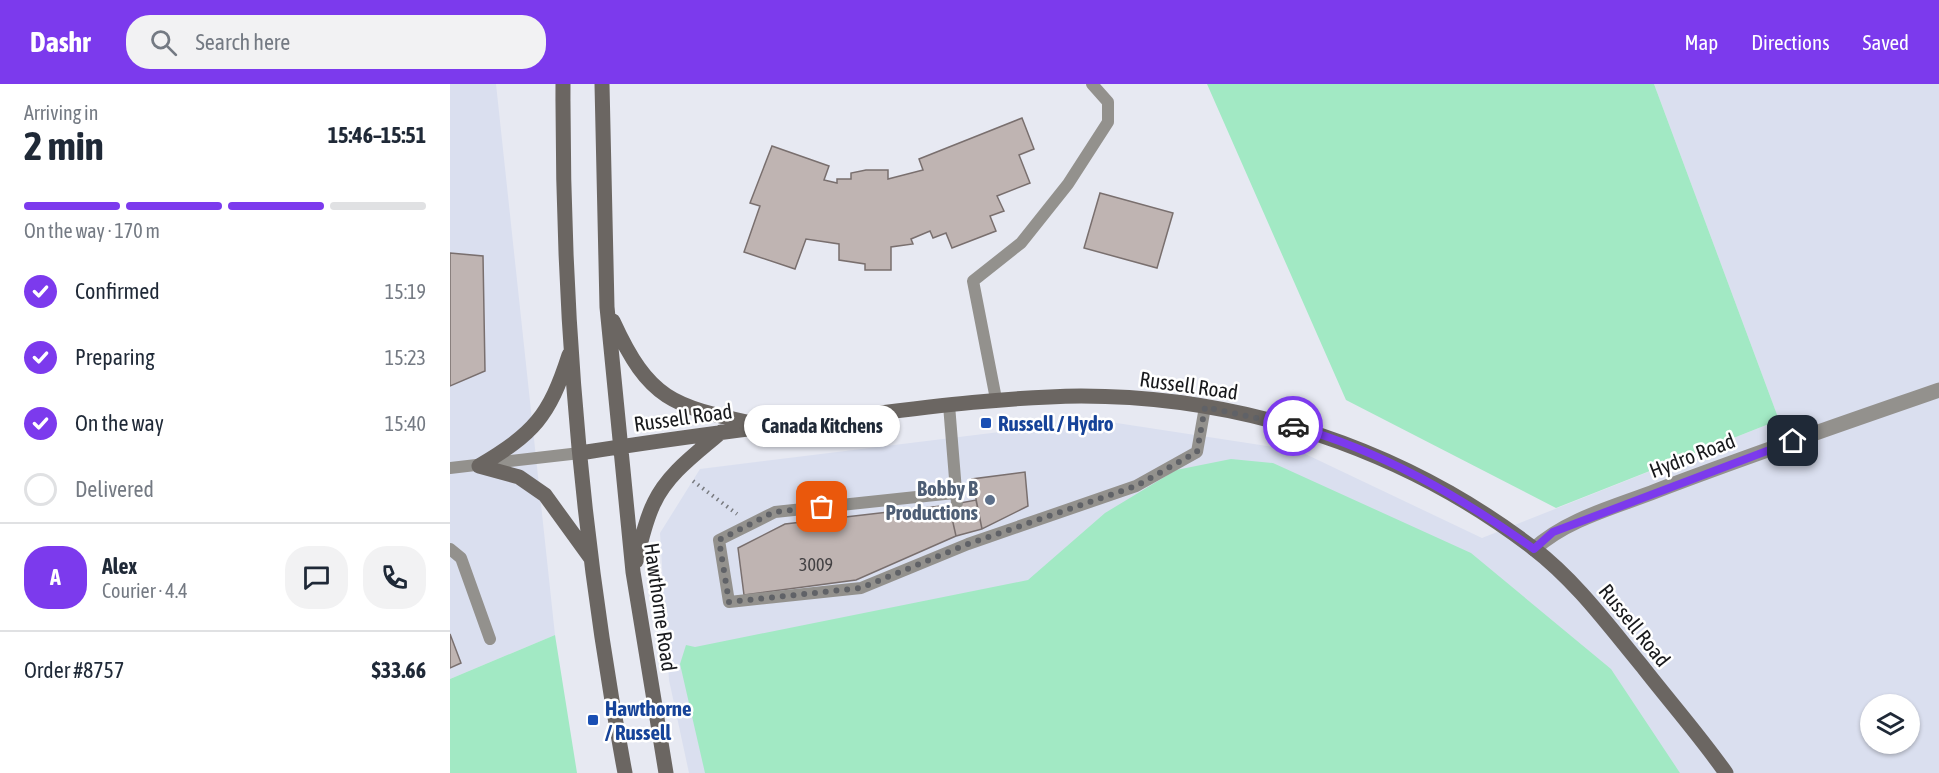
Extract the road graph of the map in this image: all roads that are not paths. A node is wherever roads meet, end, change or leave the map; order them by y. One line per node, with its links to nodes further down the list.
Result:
1 (563, 84): 5 (main road)
2 (602, 84): 4 (main road, Russell Road)
3 (1092, 84): 7 (lane)
4 (607, 307): 10 (main road); 12 (main road, Russell Road)
5 (572, 347): 13 (main road); 14 (main road)
6 (1939, 390): 17 (street, Hydro Road)
7 (996, 399): 8 (main road, Russell Road); 9 (main road, Russell Road)
8 (949, 405): 9 (lane); 10 (main road, Russell Road)
9 (1205, 407): 17 (main road, Russell Road)
10 (768, 426): 11 (main road, Russell Road)
11 (721, 432): 12 (main road, Russell Road); 19 (main road)
12 (621, 446): 13 (main road, Russell Road); 19 (main road, Hawthorne Road)
13 (580, 453): 14 (lane); 18 (main road)
14 (479, 466): 15 (lane); 18 (main road)
15 (450, 468)
16 (450, 549): 20 (lane)
17 (1534, 549): 23 (main road, Russell Road)
18 (592, 560): 21 (main road)
19 (633, 572): 22 (main road, Hawthorne Road)
20 (490, 639)
21 (625, 773)
22 (666, 773)
23 (1726, 773)

